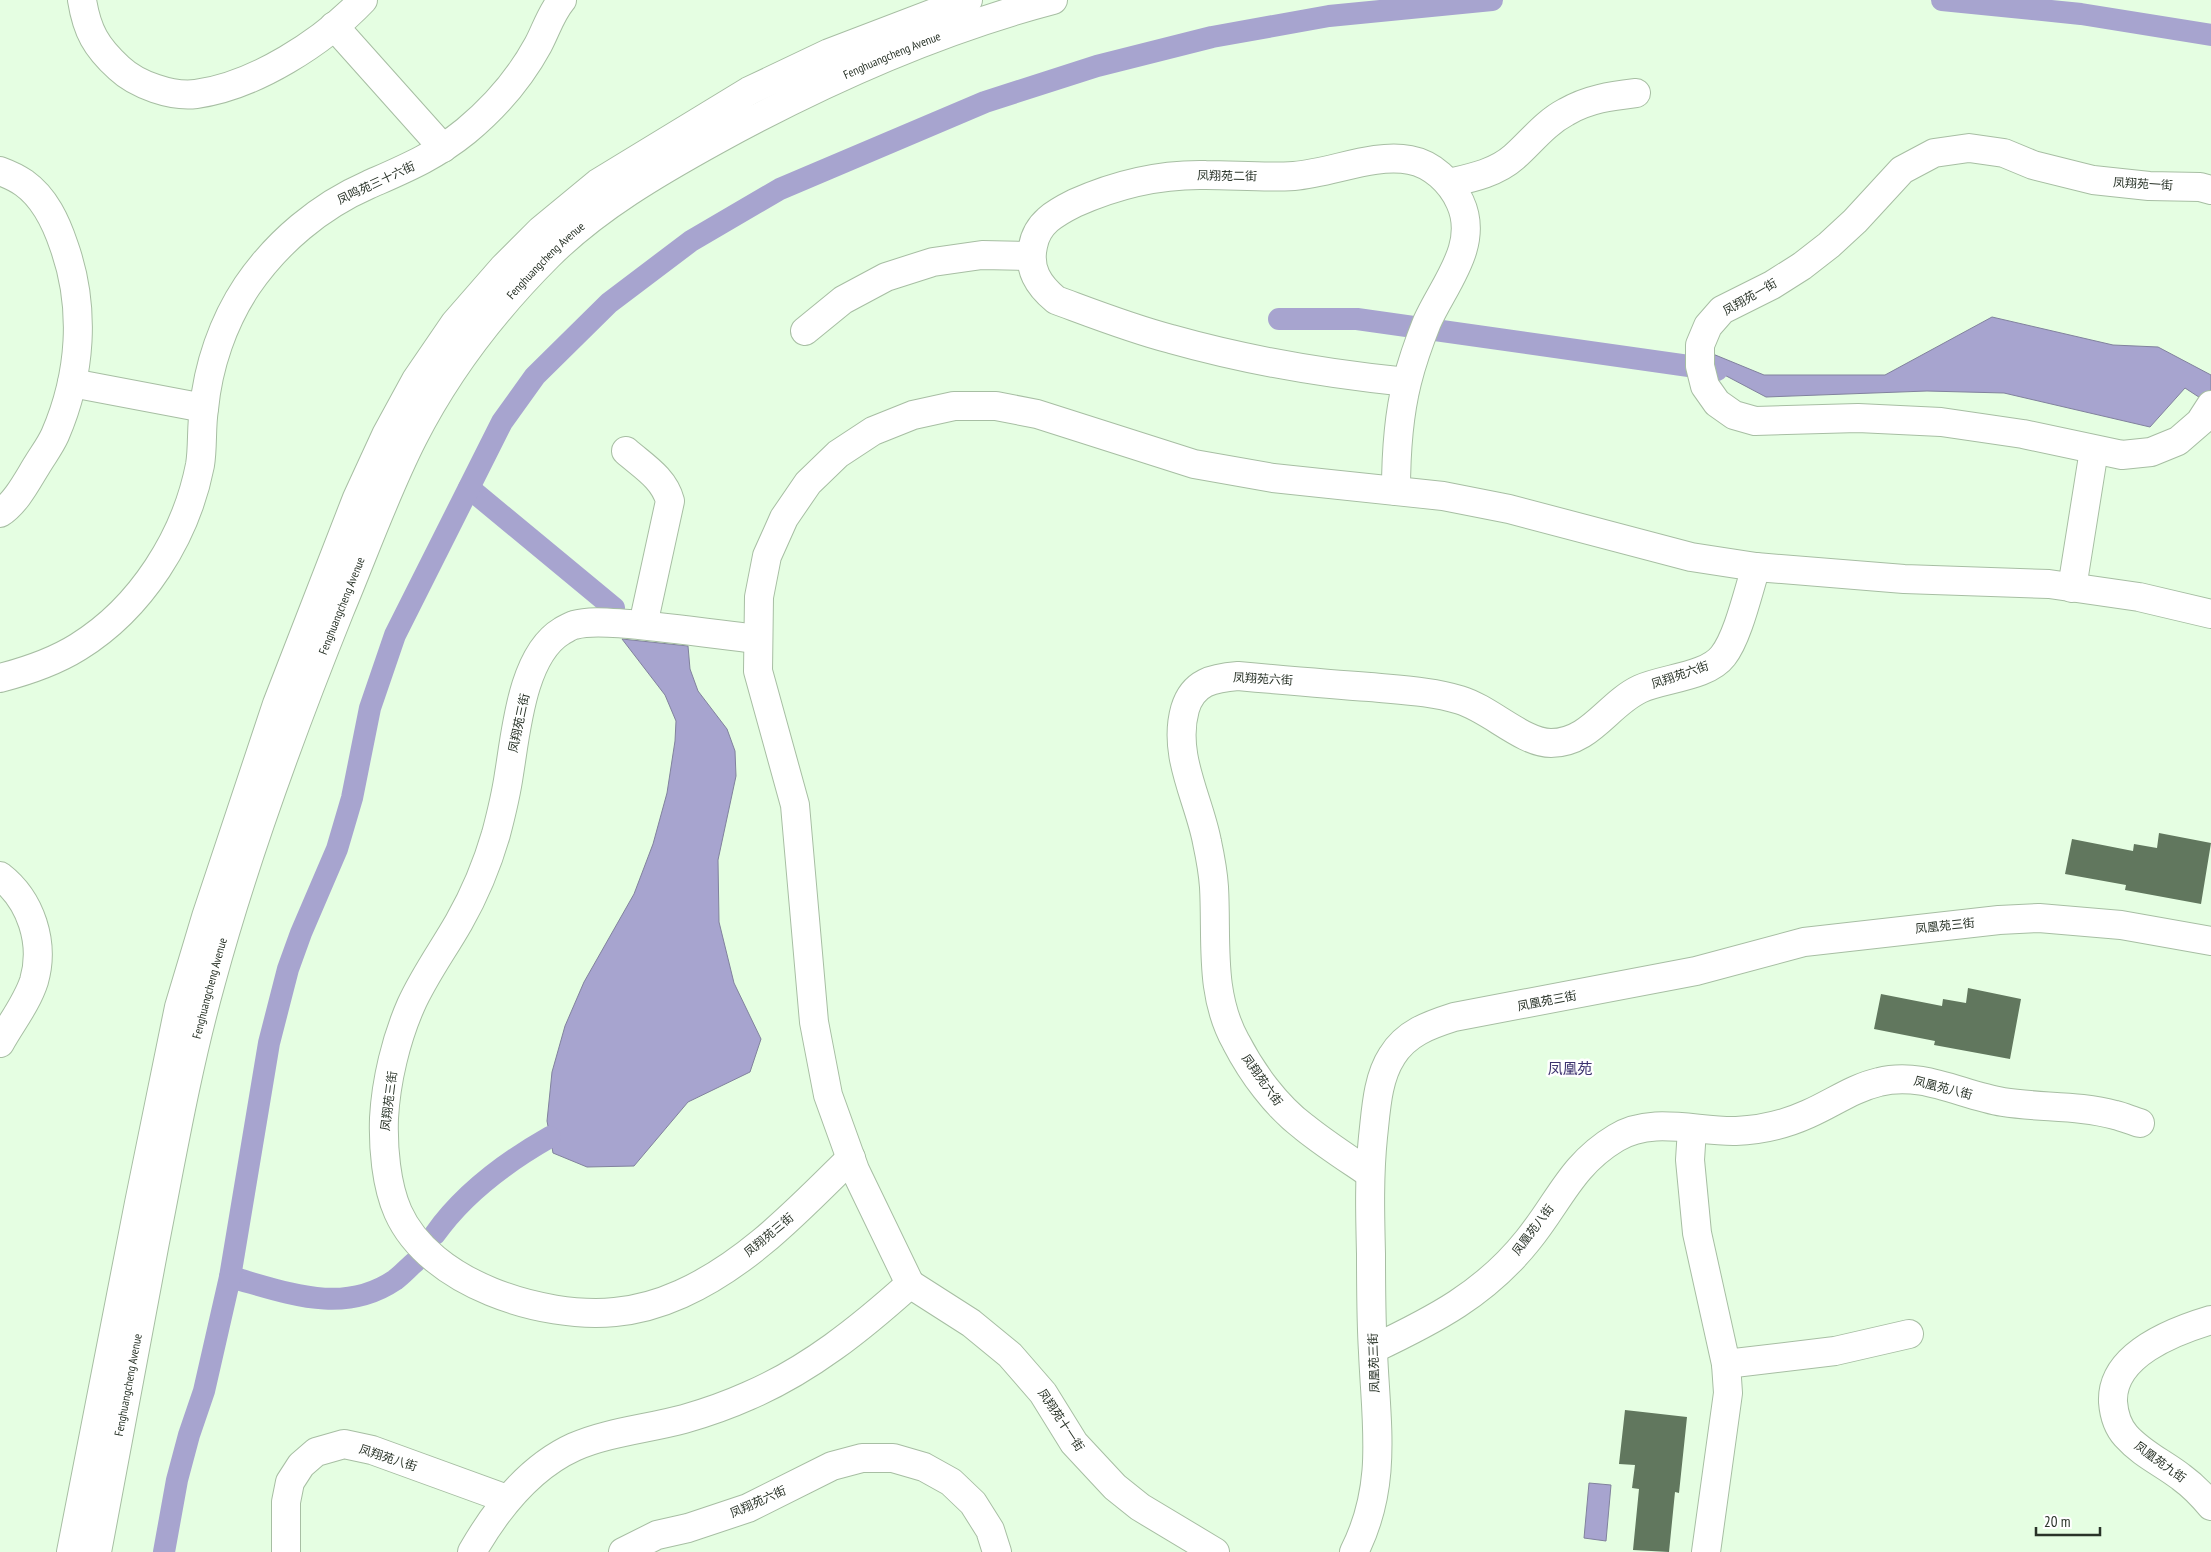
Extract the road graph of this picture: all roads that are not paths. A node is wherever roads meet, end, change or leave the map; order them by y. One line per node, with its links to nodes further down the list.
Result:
1 (82, 0): 6 (main road)
2 (363, 0): 6 (main road)
3 (562, 0): 8 (main road, 凤鸣苑三十六街)
4 (968, 0): 42 (main road, Fenghuangcheng Avenue)
5 (1053, 0): 43 (main road, Fenghuangcheng Avenue)
6 (334, 26): 8 (main road)
7 (1636, 93): 10 (main road)
8 (443, 148): 17 (main road, 凤鸣苑三十六街)
9 (0, 171): 14 (main road)
10 (1450, 183): 12 (main road, 凤翔苑二街); 15 (main road, 凤翔苑二街)
11 (2211, 190): 18 (main road, 凤翔苑一街)
12 (1031, 256): 13 (main road); 15 (main road)
13 (805, 331)
14 (72, 382): 17 (main road); 21 (main road)
15 (1407, 382): 20 (main road, 凤翔苑二街)
16 (2211, 405): 18 (main road, 凤翔苑一街)
17 (204, 408): 27 (main road, 凤鸣苑三十六街)
18 (2094, 450): 23 (main road)
19 (626, 451): 25 (main road)
20 (1396, 491): 22 (main road); 26 (main road)
21 (0, 513)
22 (1756, 567): 23 (main road); 34 (main road, 凤翔苑六街)
23 (2072, 588): 24 (main road)
24 (2211, 614)
25 (643, 625): 26 (main road, 凤翔苑三街); 33 (main road, 凤翔苑三街)
26 (757, 639): 33 (main road)
27 (0, 678)
28 (0, 876): 30 (main road)
29 (2211, 942): 34 (main road, 凤凰苑三街)
30 (0, 1043)
31 (2140, 1124): 32 (main road, 凤凰苑八街)
32 (1692, 1129): 38 (main road, 凤凰苑八街); 39 (main road)
33 (851, 1158): 35 (main road)
34 (1369, 1173): 38 (main road, 凤凰苑三街)
35 (910, 1284): 40 (main road); 48 (main road, 凤翔苑十一街)
36 (2211, 1320): 41 (main road, 凤凰苑九街)
37 (1908, 1334): 39 (main road)
38 (1373, 1349): 49 (main road, 凤凰苑三街)
39 (1726, 1364): 50 (main road)
40 (507, 1499): 44 (main road, 凤翔苑八街); 45 (main road)
41 (2211, 1506)
42 (71, 1552)
43 (96, 1552)
44 (286, 1552)
45 (472, 1552)
46 (623, 1552): 47 (main road, 凤翔苑六街)
47 (997, 1552)
48 (1215, 1552)
49 (1354, 1552)
50 (1706, 1552)

